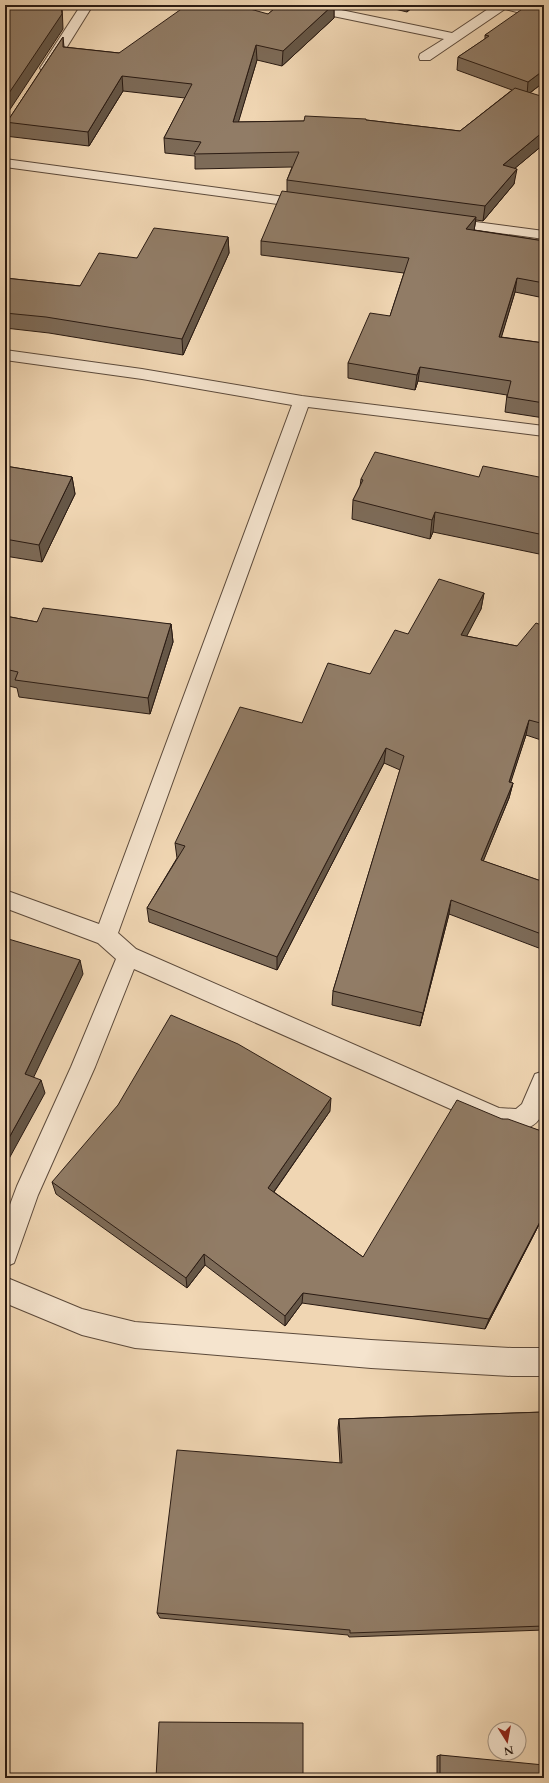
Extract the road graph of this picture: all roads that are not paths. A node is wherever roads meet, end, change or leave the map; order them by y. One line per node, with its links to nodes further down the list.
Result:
1 (87, 5): 8 (street)
2 (299, 5): 6 (street)
3 (502, 5): 6 (street)
4 (506, 5): 5 (street)
5 (544, 15)
6 (454, 37): 7 (street)
7 (425, 57)
8 (40, 78)
9 (5, 163): 10 (street)
10 (323, 206)
11 (432, 220): 12 (street)
12 (544, 235)
13 (5, 355): 14 (street)
14 (302, 401): 15 (street); 17 (street)
15 (544, 431)
16 (5, 899): 17 (street)
17 (106, 936): 18 (street)
18 (128, 956): 19 (street); 20 (street)
19 (544, 1082)
20 (5, 1254)
21 (5, 1290): 22 (street)
22 (544, 1362)

